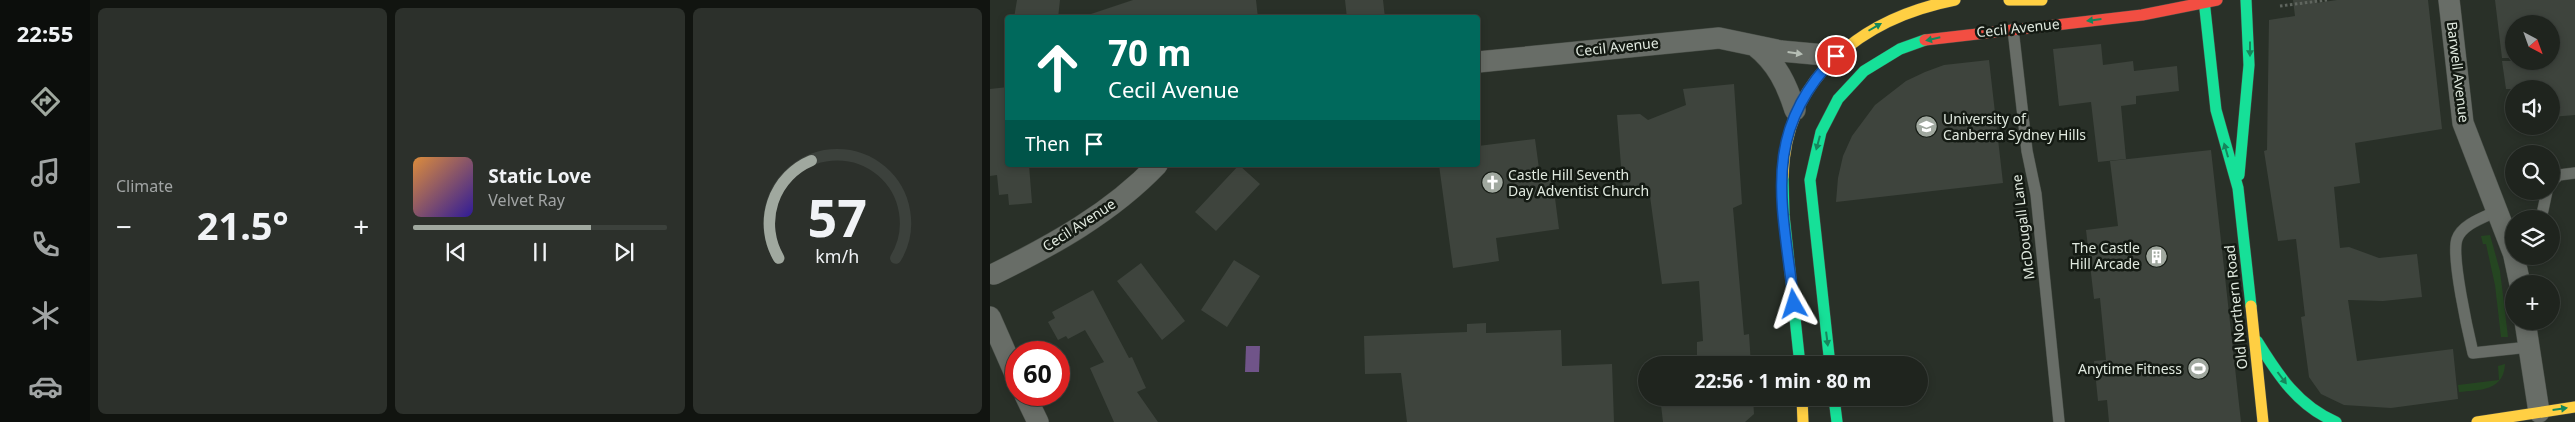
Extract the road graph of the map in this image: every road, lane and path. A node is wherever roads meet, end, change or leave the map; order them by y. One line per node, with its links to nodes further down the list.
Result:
1 (1955, 0): 12 (main road, one-way to 1)
2 (2009, 0): 3 (main road, Cecil Avenue)
3 (2042, 0)
4 (2217, 0): 8 (main road, Cecil Avenue)
5 (2246, 0): 18 (main road, Old Northern Road, one-way to 18)
6 (2327, 0): 9 (path)
7 (2449, 0): 19 (street, Barwell Avenue)
8 (2204, 2): 10 (main road, Cecil Avenue, one-way to 10); 18 (main road, Old Northern Road, one-way to 8)
9 (2280, 6)
10 (2013, 29): 28 (main road, Cecil Avenue, one-way to 28); 37 (lane, McDougall Lane)
11 (1755, 46): 12 (street, Cecil Avenue, one-way to 12); 13 (street, Cecil Avenue); 14 (street)
12 (1836, 56): 14 (main road)
13 (1480, 62)
14 (1795, 110): 27 (main road)
15 (1155, 167): 21 (street, Cecil Avenue)
16 (2575, 173): 17 (lane)
17 (2560, 175)
18 (2238, 188): 24 (main road, Old Northern Road)
19 (2497, 211): 20 (street, Barwell Avenue); 25 (lane)
20 (2505, 232)
21 (992, 276)
22 (990, 317): 26 (street)
23 (2526, 330): 25 (street)
24 (2255, 338): 38 (main road, Old Northern Road); 39 (main road, one-way to 39)
25 (2529, 347): 33 (street)
26 (1005, 351)
27 (1799, 356)
28 (1829, 356)
29 (1030, 406): 34 (street)
30 (1802, 406): 35 (main road)
31 (1835, 406): 36 (main road)
32 (2575, 407): 33 (main road, one-way to 32)
33 (2539, 412): 40 (main road)
34 (1038, 422)
35 (1803, 422)
36 (1837, 422)
37 (2059, 422)
38 (2263, 422)
39 (2336, 422)
40 (2477, 422)

